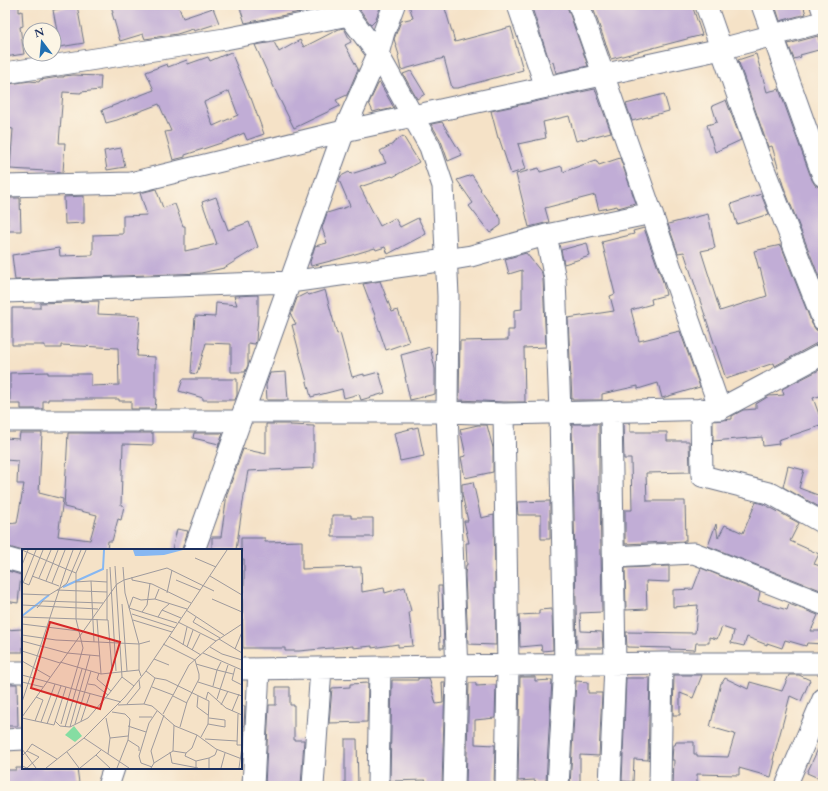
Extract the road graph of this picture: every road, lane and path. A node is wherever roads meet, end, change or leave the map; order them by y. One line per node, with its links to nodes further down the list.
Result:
1 (394, 5): 12 (street)
2 (518, 5): 15 (street)
3 (579, 5): 14 (street)
4 (706, 5): 11 (street)
5 (762, 5): 10 (street)
6 (821, 5): 8 (street)
7 (345, 10): 12 (street); 13 (street)
8 (823, 11)
9 (823, 22): 10 (street)
10 (773, 36): 11 (street); 18 (street)
11 (721, 49): 14 (street); 25 (street)
12 (378, 54): 16 (street); 17 (street)
13 (5, 73)
14 (604, 75): 15 (street); 20 (street)
15 (546, 87): 16 (street)
16 (412, 116): 17 (street); 22 (street)
17 (344, 132): 19 (street); 23 (street)
18 (823, 176)
19 (5, 186)
20 (652, 213): 21 (street); 27 (street)
21 (546, 235): 22 (street); 30 (street)
22 (446, 260): 23 (street); 29 (street)
23 (290, 282): 24 (street); 32 (street)
24 (5, 292)
25 (823, 320)
26 (823, 354): 27 (street)
27 (710, 409): 28 (street); 34 (street)
28 (611, 411): 30 (street); 36 (street)
29 (447, 412): 31 (street); 32 (street); 44 (street)
30 (560, 412): 31 (street); 43 (street)
31 (504, 414): 45 (street)
32 (242, 417): 33 (street); 35 (street)
33 (5, 421)
34 (823, 523)
35 (194, 549)
36 (613, 557): 39 (street); 42 (street)
37 (5, 558): 38 (street)
38 (22, 563)
39 (823, 604)
40 (662, 663): 41 (street); 42 (street); 63 (street)
41 (823, 663)
42 (615, 664): 43 (street); 62 (street)
43 (565, 665): 45 (street); 61 (street)
44 (457, 666): 45 (street); 46 (street); 59 (street)
45 (508, 666): 60 (street)
46 (380, 667): 47 (street); 58 (street)
47 (321, 668): 48 (street); 57 (street)
48 (250, 669): 56 (street)
49 (5, 672): 50 (street)
50 (22, 672)
51 (823, 699): 64 (street)
52 (22, 738): 53 (street)
53 (5, 740)
54 (114, 769): 55 (street)
55 (108, 786)
56 (253, 786)
57 (313, 786)
58 (378, 786)
59 (454, 786)
60 (506, 786)
61 (558, 786)
62 (610, 786)
63 (660, 786)
64 (786, 786)

